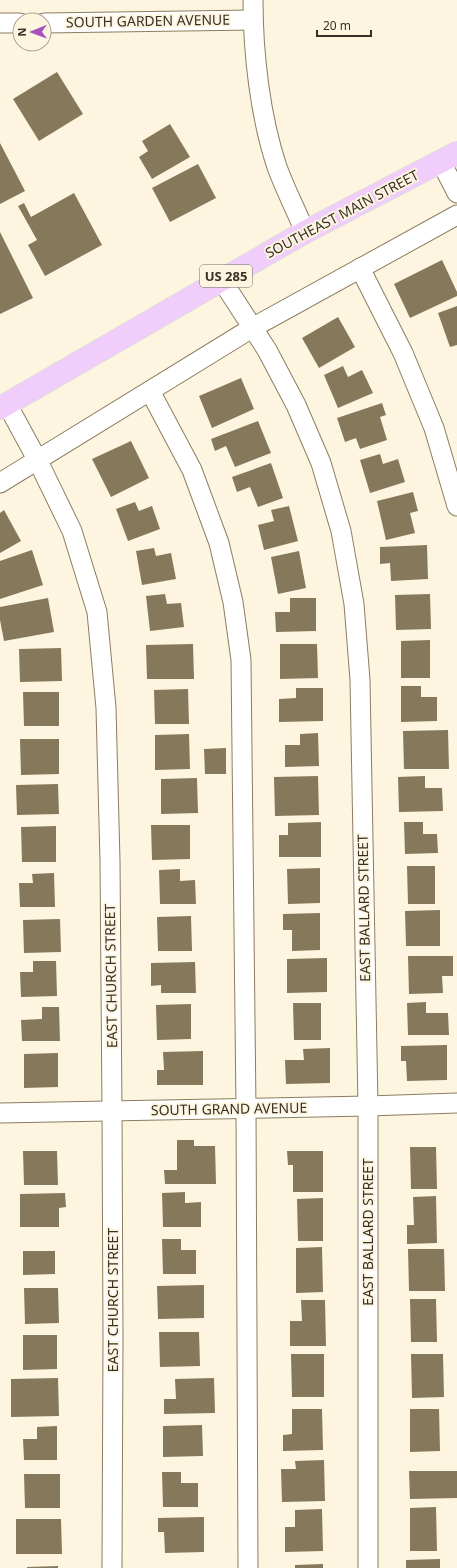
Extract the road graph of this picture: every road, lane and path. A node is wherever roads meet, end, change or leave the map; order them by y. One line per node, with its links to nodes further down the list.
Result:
1 (253, 0): 2 (street)
2 (253, 20): 3 (street, SOUTH GARDEN AVENUE); 9 (street)
3 (52, 22)
4 (0, 23): 5 (street)
5 (12, 23)
6 (449, 157): 7 (street); 9 (main road, SOUTHEAST MAIN STREET / US 285)
7 (457, 193)
8 (457, 215): 10 (street)
9 (305, 232): 11 (main road, SOUTHEAST MAIN STREET / US 285)
10 (360, 268): 12 (street); 17 (street)
11 (221, 279): 12 (street, EAST BALLARD STREET); 14 (main road, SOUTHEAST MAIN STREET / US 285)
12 (252, 328): 13 (street); 19 (street, EAST BALLARD STREET)
13 (150, 391): 15 (street); 20 (street)
14 (3, 406): 15 (street, EAST CHURCH STREET)
15 (38, 461): 16 (street); 21 (street, EAST CHURCH STREET)
16 (0, 484)
17 (457, 506)
18 (457, 1103): 19 (street, SOUTH GRAND AVENUE)
19 (368, 1106): 20 (street, SOUTH GRAND AVENUE); 25 (street, EAST BALLARD STREET)
20 (246, 1109): 21 (street, SOUTH GRAND AVENUE); 24 (street)
21 (112, 1111): 22 (street, SOUTH GRAND AVENUE); 23 (street, EAST CHURCH STREET)
22 (0, 1113)
23 (112, 1568)
24 (248, 1568)
25 (368, 1568)

